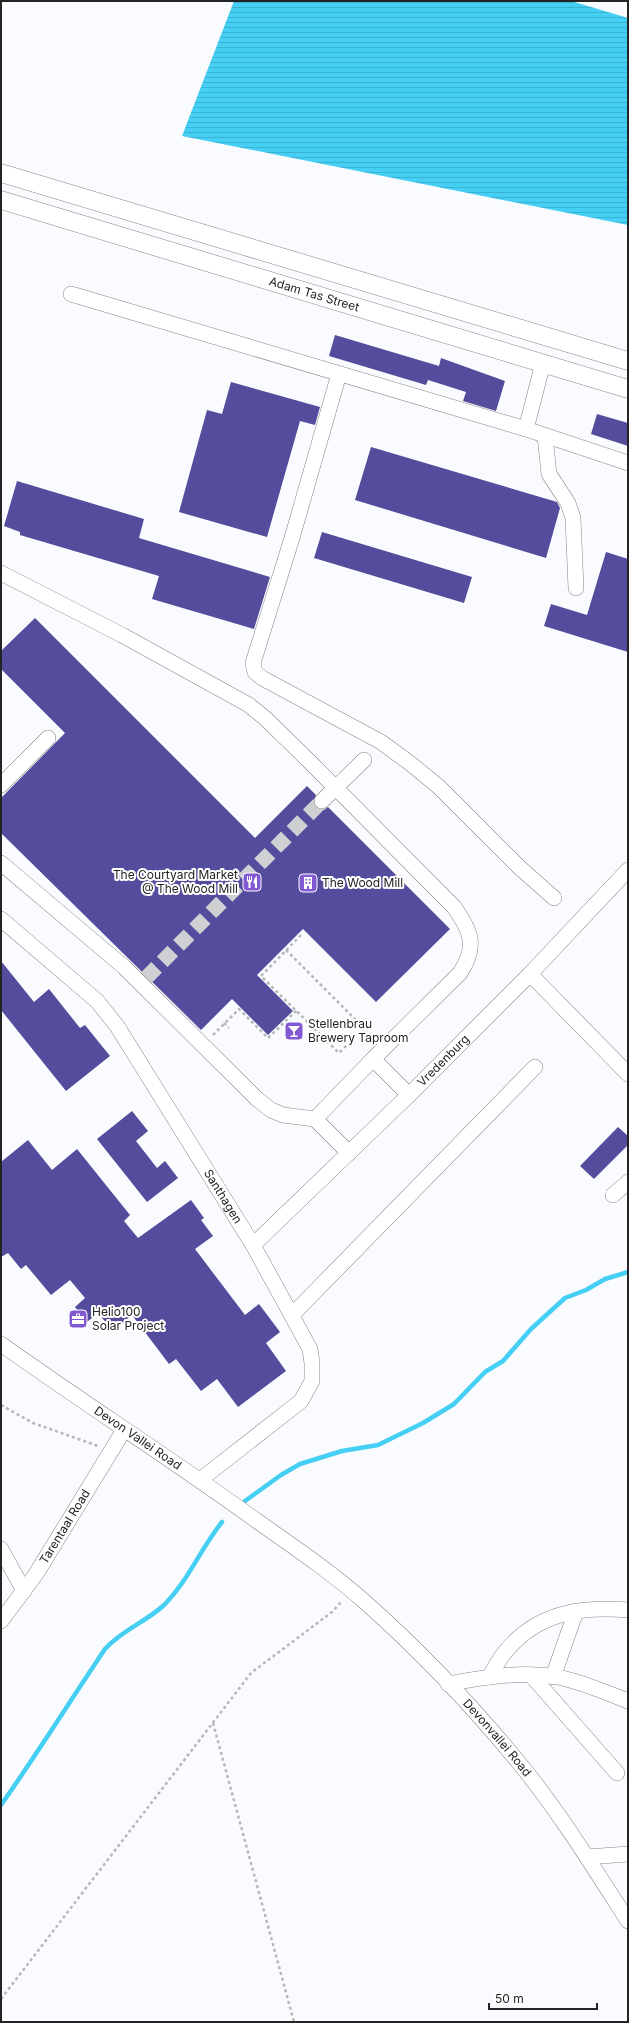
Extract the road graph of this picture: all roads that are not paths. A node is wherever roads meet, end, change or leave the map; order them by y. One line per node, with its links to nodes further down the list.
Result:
1 (1, 173): 4 (main road)
2 (1, 200): 5 (main road, Adam Tas Street)
3 (71, 294): 6 (street)
4 (628, 361)
5 (543, 364): 7 (main road, Adam Tas Street); 8 (street)
6 (339, 374): 8 (street); 20 (street)
7 (628, 389)
8 (526, 430): 9 (street)
9 (545, 436): 10 (street); 12 (street)
10 (628, 462)
11 (1, 573): 16 (street)
12 (576, 588)
13 (48, 738): 15 (street)
14 (364, 760): 16 (street)
15 (1, 785)
16 (336, 788): 17 (street); 23 (street)
17 (322, 801)
18 (1, 863): 27 (street)
19 (628, 870): 22 (street, Vredenburg)
20 (554, 898)
21 (1, 919): 31 (street, Santhagen)
22 (530, 974): 25 (street); 26 (street, Vredenburg)
23 (373, 1059): 26 (street); 27 (street)
24 (535, 1067): 32 (street)
25 (628, 1074)
26 (409, 1095): 28 (street, Vredenburg)
27 (315, 1119): 28 (street)
28 (349, 1153): 31 (street, Vredenburg)
29 (628, 1182): 30 (street)
30 (613, 1195)
31 (253, 1245): 32 (street, Santhagen)
32 (292, 1315): 35 (street, Santhagen)
33 (1, 1344): 34 (street, Devon Vallei Road)
34 (124, 1430): 35 (street, Devon Vallei Road); 38 (street, Tarentaal Road)
35 (200, 1480): 37 (street, Devon Vallei Road)
36 (1, 1549): 38 (street)
37 (337, 1579): 45 (street, Devonvallei Road)
38 (24, 1591): 41 (street, Tarentaal Road)
39 (628, 1610): 40 (street)
40 (576, 1611): 43 (street); 44 (street)
41 (1, 1621)
42 (531, 1675): 43 (street); 44 (street); 47 (street)
43 (489, 1677): 45 (street)
44 (553, 1677): 46 (street)
45 (448, 1684): 49 (street, Devonvallei Road)
46 (628, 1701)
47 (617, 1773)
48 (628, 1854): 49 (street)
49 (587, 1857): 50 (street, Devonvallei Road)
50 (628, 1921)

